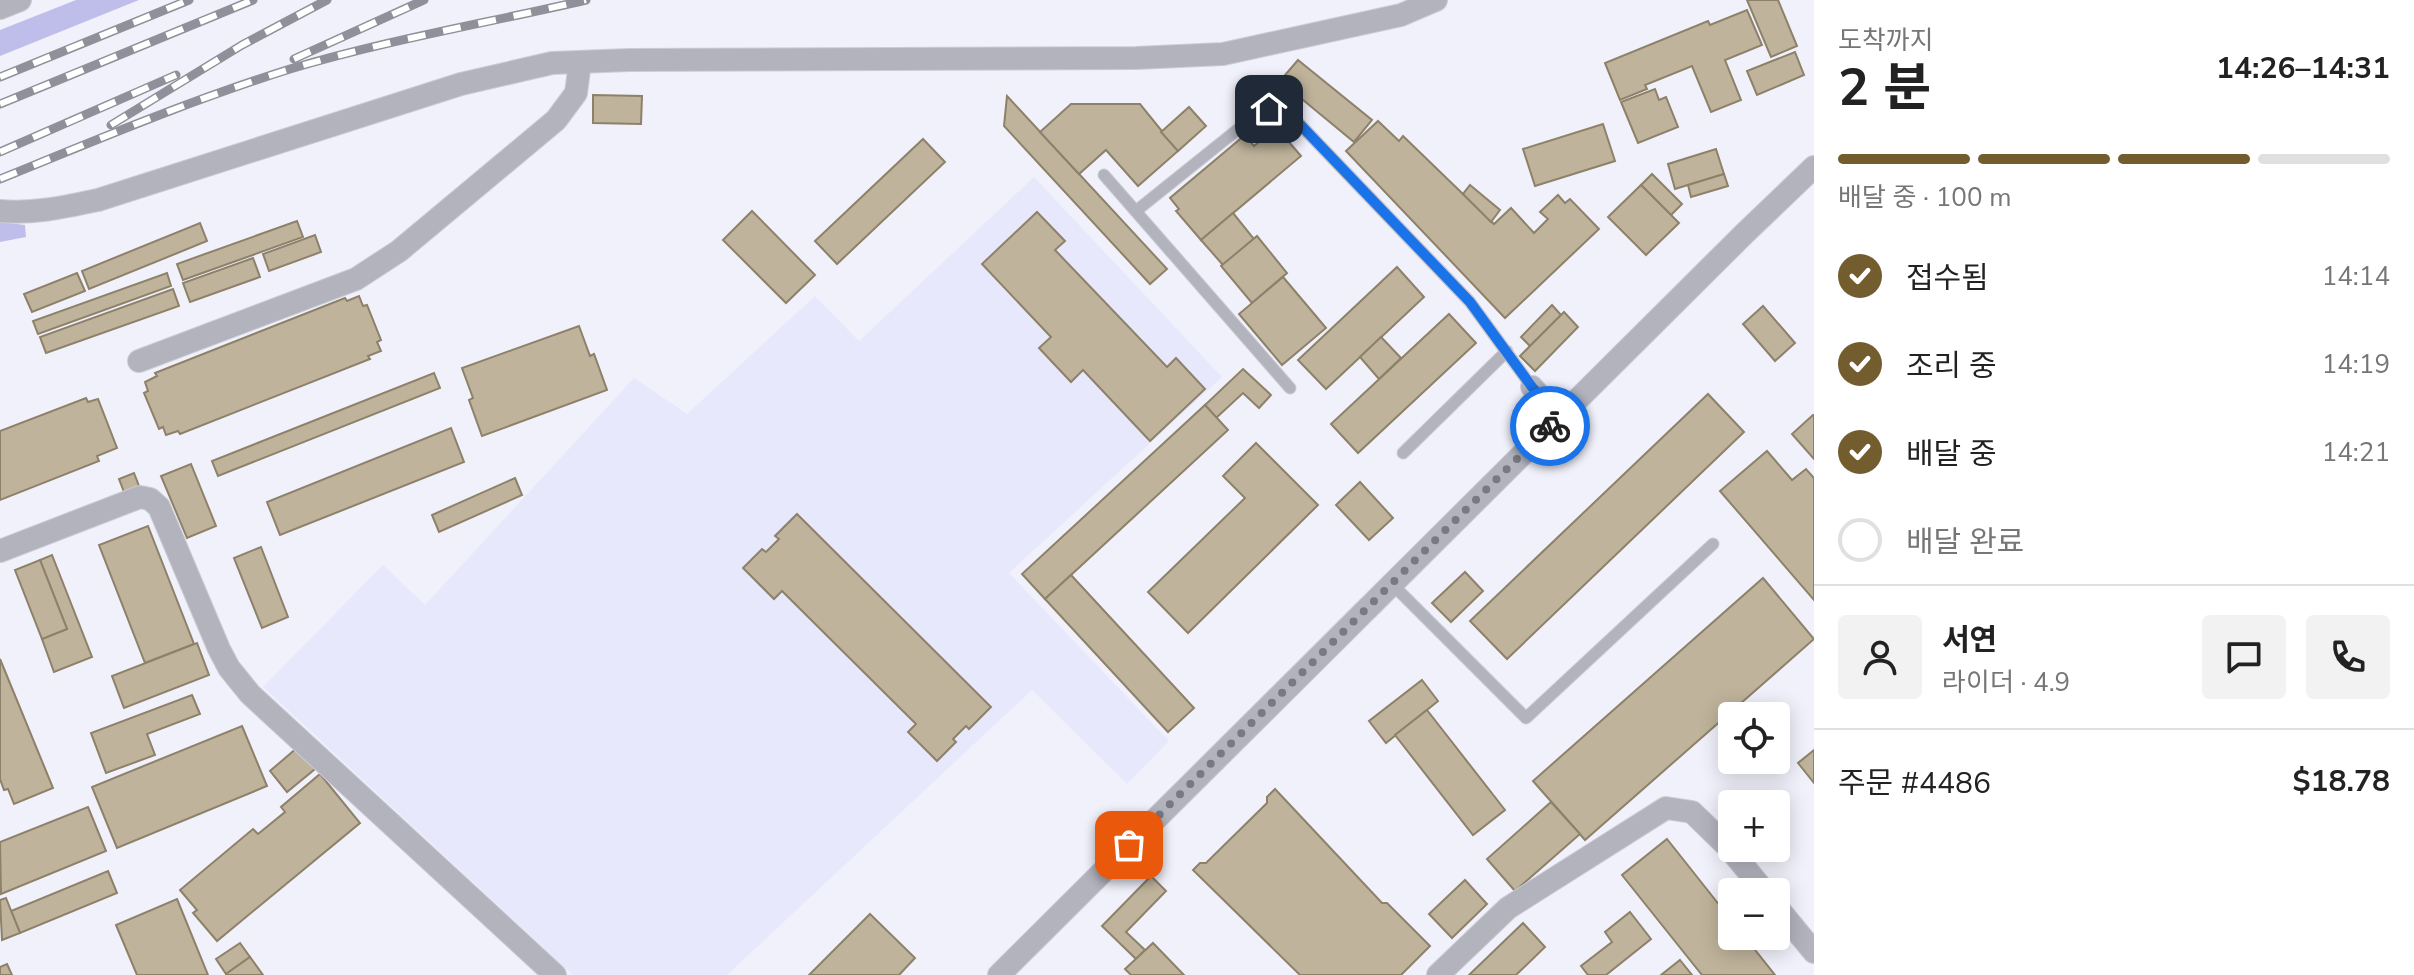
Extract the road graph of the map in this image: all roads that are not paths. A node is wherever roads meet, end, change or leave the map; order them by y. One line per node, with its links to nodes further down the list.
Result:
1 (20, 0): 3 (street)
2 (1436, 0): 4 (street)
3 (0, 8)
4 (580, 62): 7 (street); 10 (street)
5 (1814, 167): 13 (street)
6 (1104, 175): 8 (lane)
7 (0, 211)
8 (1136, 211): 9 (lane); 12 (lane)
9 (1507, 351): 11 (lane); 14 (lane)
10 (139, 361)
11 (1532, 387): 13 (street)
12 (1290, 388)
13 (1559, 417): 17 (street)
14 (1403, 453)
15 (1713, 544): 17 (lane)
16 (0, 551): 21 (street)
17 (1392, 584): 22 (street)
18 (1753, 878): 23 (street)
19 (1790, 923): 20 (street)
20 (1814, 952)
21 (555, 975)
22 (999, 975)
23 (1438, 975)

